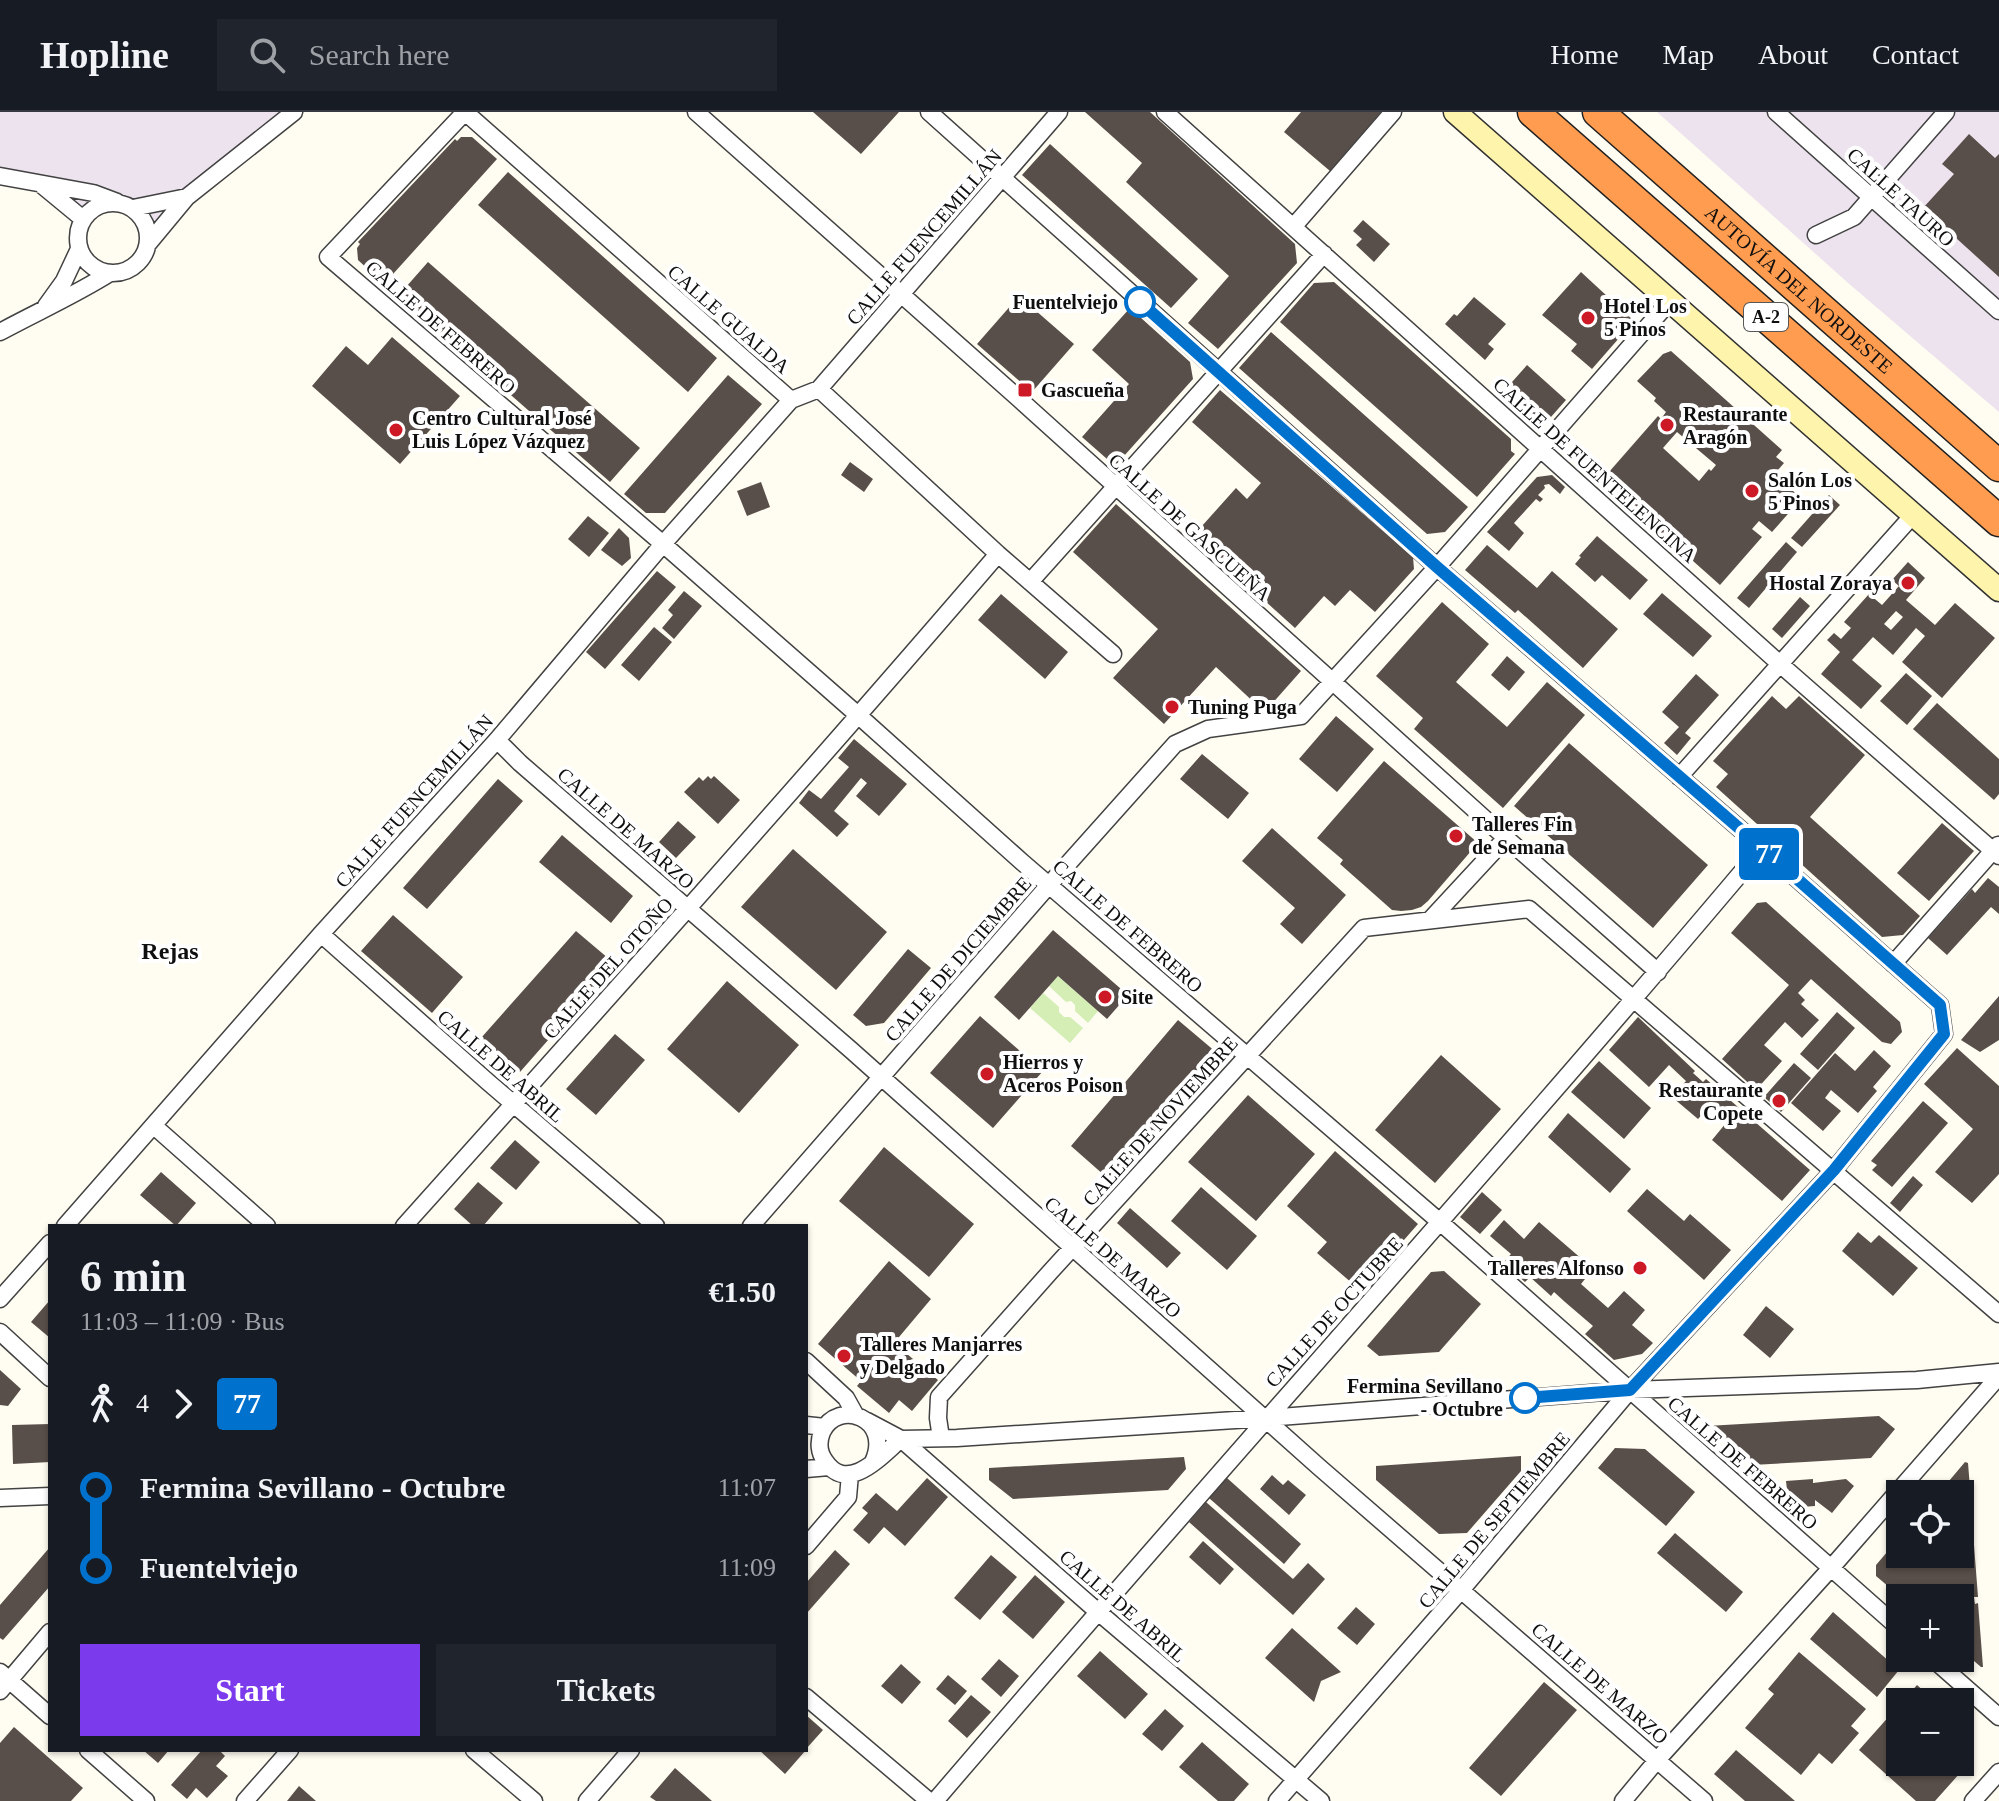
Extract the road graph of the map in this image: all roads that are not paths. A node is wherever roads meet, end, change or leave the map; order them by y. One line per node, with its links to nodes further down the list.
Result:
1 (294, 112): 16 (street)
2 (465, 112): 33 (street, CALLE GUALDA); 39 (street, CALLE DE FEBRERO)
3 (696, 112): 26 (street, CALLE DE GASCUEÑA)
4 (929, 112): 14 (street)
5 (1059, 112): 14 (street, CALLE FUENCEMILLÁN)
6 (1165, 112): 20 (street, CALLE DE FUENTELENCINA)
7 (1393, 112): 20 (street)
8 (1455, 112): 27 (street)
9 (1533, 112): 38 (highway, AUTOVÍA DEL NORDESTE / A-2)
10 (1598, 112): 35 (highway, AUTOVÍA DEL NORDESTE / A-2)
11 (1776, 112): 17 (street, CALLE TAURO)
12 (1946, 112): 17 (street)
13 (0, 176): 15 (street)
14 (1001, 178): 26 (street, CALLE FUENCEMILLÁN); 31 (street)
15 (38, 183): 18 (street); 19 (street)
16 (187, 197): 18 (street); 22 (street)
17 (1872, 198): 21 (street); 29 (street, CALLE TAURO)
18 (125, 206): 19 (street); 22 (street)
19 (83, 219): 23 (street)
20 (1294, 226): 24 (street, CALLE DE FUENTELENCINA)
21 (1816, 235)
22 (148, 244): 25 (street)
23 (79, 249): 25 (street); 28 (street)
24 (1324, 254): 31 (street); 34 (street, CALLE DE FUENTELENCINA)
25 (110, 273): 28 (street)
26 (900, 295): 32 (street, CALLE FUENCEMILLÁN); 36 (street, CALLE DE GASCUEÑA)
27 (1670, 301): 34 (street, CALLE DE DICIEMBRE); 37 (street)
28 (46, 306): 30 (street)
29 (1999, 311)
30 (0, 332)
31 (1219, 373): 36 (street); 41 (street)
32 (819, 389): 33 (street, CALLE GUALDA); 40 (street)
33 (791, 400): 39 (street, CALLE FUENCEMILLÁN)
34 (1541, 448): 41 (street, CALLE DE DICIEMBRE); 45 (street, CALLE DE FUENTELENCINA)
35 (1999, 466)
36 (1115, 487): 42 (street); 46 (street, CALLE DE GASCUEÑA)
37 (1914, 514): 43 (street); 45 (street)
38 (1999, 521)
39 (663, 544): 47 (street, CALLE DE FEBRERO); 48 (street, CALLE FUENCEMILLÁN)
40 (998, 554): 42 (street); 47 (street, CALLE DEL OTOÑO)
41 (1437, 567): 46 (street, CALLE DE DICIEMBRE); 49 (street)
42 (1030, 582): 44 (street)
43 (1999, 590)
44 (1113, 654)
45 (1780, 664): 49 (street); 52 (street, CALLE DE FUENTELENCINA)
46 (1333, 682): 50 (street, CALLE DE GASCUEÑA); 53 (street, CALLE DE DICIEMBRE)
47 (859, 716): 53 (street, CALLE DE FEBRERO); 54 (street, CALLE DEL OTOÑO)
48 (497, 740): 54 (street, CALLE DE MARZO); 56 (street, CALLE FUENCEMILLÁN)
49 (1679, 777): 51 (street)
50 (1506, 838): 55 (street); 58 (street, CALLE DE GASCUEÑA)
51 (1762, 848): 57 (street); 58 (street, CALLE DE OCTUBRE)
52 (1997, 850): 57 (street)
53 (1049, 885): 60 (street, CALLE DE FEBRERO); 61 (street, CALLE DE DICIEMBRE)
54 (689, 909): 61 (street, CALLE DE MARZO); 62 (street, CALLE DEL OTOÑO)
55 (1430, 920): 59 (street, CALLE DE NOVIEMBRE); 60 (street, CALLE DE NOVIEMBRE)
56 (321, 934): 62 (street, CALLE DE ABRIL); 63 (street, CALLE FUENCEMILLÁN)
57 (1893, 964): 64 (street, CALLE DE SEPTIEMBRE)
58 (1658, 972): 59 (street, CALLE DE OCTUBRE)
59 (1634, 999): 64 (street, CALLE DE NOVIEMBRE); 65 (street, CALLE DE OCTUBRE)
60 (1248, 1055): 65 (street, CALLE DE FEBRERO); 72 (street, CALLE DE NOVIEMBRE)
61 (881, 1078): 70 (street, CALLE DE DICIEMBRE); 72 (street, CALLE DE MARZO)
62 (514, 1104): 68 (street, CALLE DEL OTOÑO); 69 (street, CALLE DE ABRIL)
63 (154, 1126): 66 (street, CALLE FUENCEMILLÁN); 67 (street)
64 (1834, 1170): 74 (street, CALLE DE NOVIEMBRE); 79 (street, CALLE DE SEPTIEMBRE)
65 (1440, 1222): 79 (street, CALLE DE FEBRERO); 81 (street, CALLE DE OCTUBRE)
66 (67, 1224)
67 (265, 1224)
68 (406, 1224)
69 (654, 1224)
70 (753, 1224)
71 (48, 1245): 73 (street)
72 (1071, 1248): 81 (street, CALLE DE MARZO); 84 (street, CALLE DE NOVIEMBRE)
73 (0, 1299)
74 (1999, 1314)
75 (0, 1332): 78 (street)
76 (808, 1363): 80 (street)
77 (1999, 1374): 79 (street); 93 (street)
78 (48, 1376)
79 (1630, 1390): 81 (street); 93 (street, CALLE DE FEBRERO); 94 (street, CALLE DE SEPTIEMBRE)
80 (861, 1418): 83 (street); 85 (street, CALLE DE ABRIL); 86 (street)
81 (1266, 1418): 84 (street); 94 (street, CALLE DE MARZO); 95 (street, CALLE DE OCTUBRE)
82 (808, 1425): 83 (street)
83 (825, 1427): 87 (street)
84 (941, 1438): 85 (street)
85 (901, 1439): 86 (street); 95 (street, CALLE DE ABRIL)
86 (873, 1462): 89 (street)
87 (829, 1467): 88 (street); 89 (street)
88 (808, 1469)
89 (850, 1474): 92 (street)
90 (48, 1496): 91 (street)
91 (0, 1498)
92 (808, 1544)
93 (1831, 1568): 96 (street, CALLE DE FEBRERO); 107 (street)
94 (1462, 1589): 107 (street, CALLE DE MARZO); 109 (street, CALLE DE SEPTIEMBRE)
95 (1097, 1611): 109 (street, CALLE DE ABRIL); 114 (street, CALLE DE OCTUBRE)
96 (1886, 1617)
97 (48, 1634): 99 (street)
98 (1948, 1672): 102 (street)
99 (3, 1681): 101 (street)
100 (808, 1699): 114 (street)
101 (48, 1715)
102 (1999, 1717)
103 (90, 1752): 110 (street)
104 (288, 1752): 111 (street)
105 (476, 1752): 112 (street)
106 (629, 1752): 113 (street)
107 (1658, 1759): 117 (street); 118 (street, CALLE DE MARZO)
108 (1999, 1772): 119 (street)
109 (1296, 1779): 115 (street, CALLE DE SEPTIEMBRE); 116 (street, CALLE DE ABRIL)
110 (146, 1801)
111 (245, 1801)
112 (534, 1801)
113 (587, 1801)
114 (932, 1801)
115 (1277, 1801)
116 (1321, 1801)
117 (1623, 1801)
118 (1704, 1801)
119 (1973, 1801)

